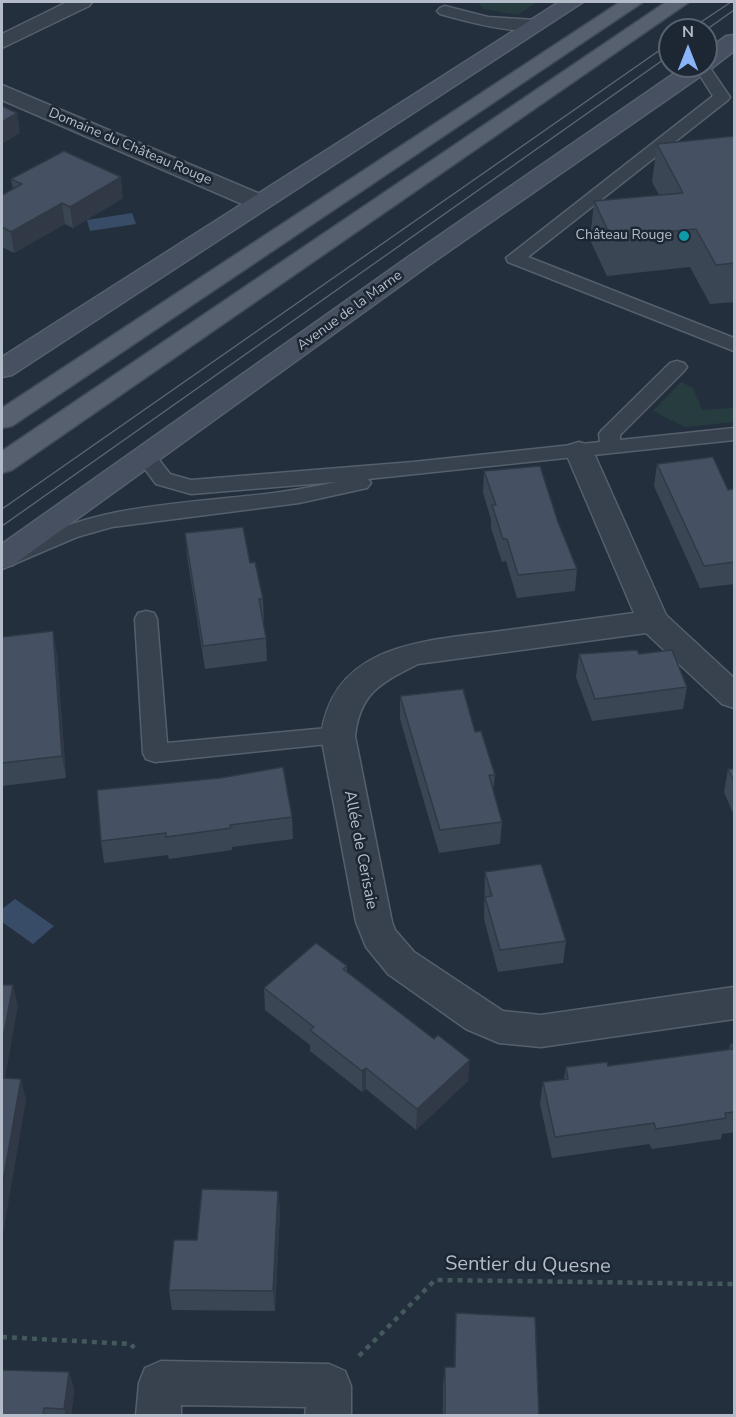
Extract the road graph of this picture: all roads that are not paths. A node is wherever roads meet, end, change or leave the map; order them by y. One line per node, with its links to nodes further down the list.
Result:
1 (82, 2): 8 (street)
2 (573, 2): 6 (street)
3 (633, 2): 18 (main road)
4 (679, 2): 23 (main road)
5 (443, 6): 6 (lane); 9 (lane)
6 (535, 25): 9 (street)
7 (735, 41): 10 (street)
8 (2, 42)
9 (492, 52): 14 (street)
10 (718, 53)
11 (684, 78): 22 (street, Avenue de la Marne)
12 (709, 78): 15 (lane)
13 (2, 92): 14 (street, Domaine du Château Rouge)
14 (258, 202): 17 (street)
15 (735, 345)
16 (677, 367): 20 (lane)
17 (2, 369)
18 (2, 420)
19 (735, 434): 20 (lane)
20 (611, 447): 21 (lane)
21 (579, 451): 24 (lane); 27 (street)
22 (146, 456): 24 (lane); 25 (street, Avenue de la Marne)
23 (2, 464)
24 (413, 469): 25 (lane)
25 (2, 560)
26 (146, 619): 29 (lane)
27 (653, 621): 28 (street); 29 (street, Allée de Cerisaie)
28 (735, 696)
29 (338, 736): 30 (street, Allée de Cerisaie)
30 (735, 1003)
31 (159, 1399): 32 (street)
32 (329, 1401)

